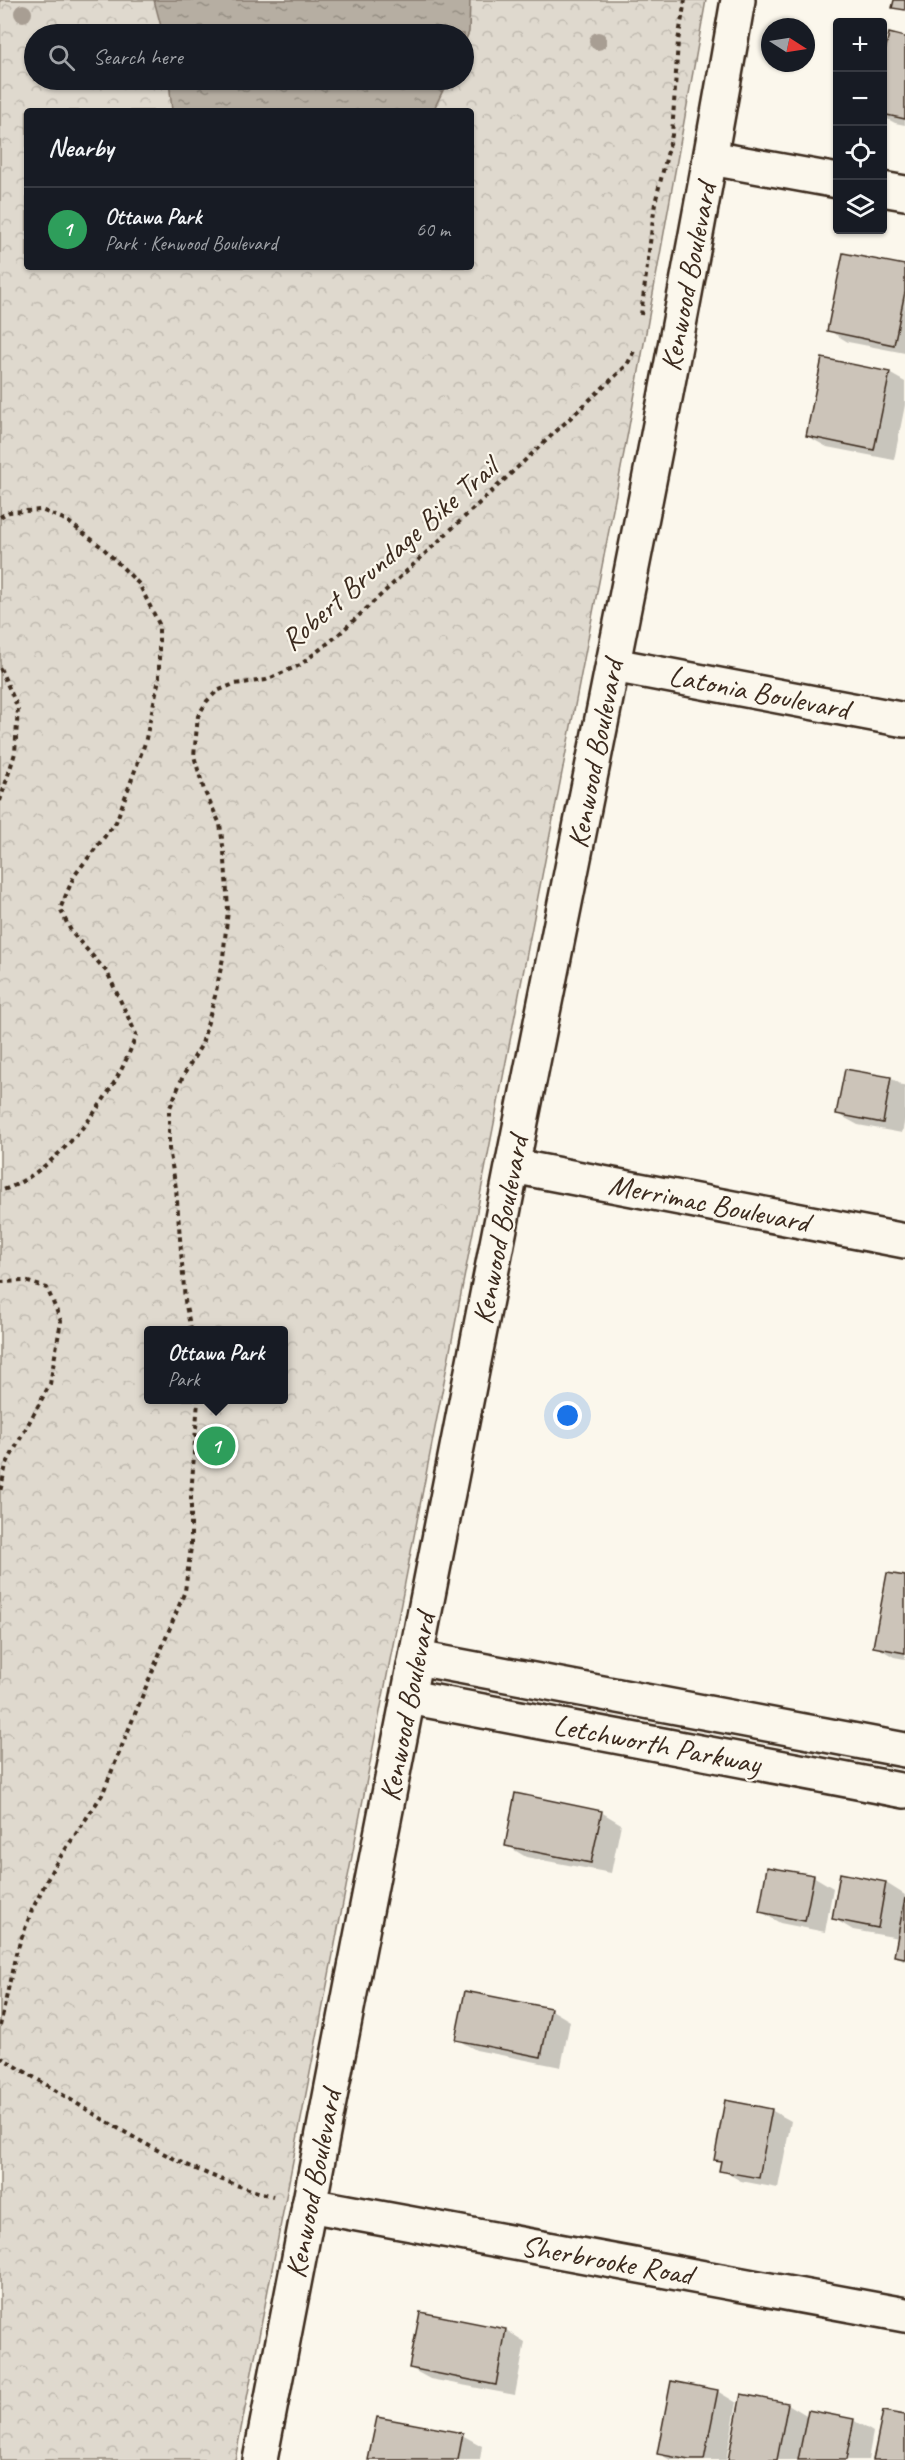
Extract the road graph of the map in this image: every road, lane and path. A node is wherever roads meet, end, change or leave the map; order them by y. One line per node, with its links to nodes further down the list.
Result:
1 (685, 0): 7 (path)
2 (738, 0): 3 (street, Kenwood Boulevard)
3 (711, 158): 4 (street); 10 (street, Kenwood Boulevard)
4 (833, 180)
5 (887, 190): 6 (street)
6 (905, 193)
7 (640, 325)
8 (637, 345): 18 (path, Robert Brundage Bike Trail)
9 (0, 517): 15 (path)
10 (613, 665): 12 (street, Latonia Boulevard); 14 (street, Kenwood Boulevard)
11 (0, 668): 13 (path)
12 (905, 720)
13 (0, 801)
14 (513, 1166): 16 (street, Merrimac Boulevard); 21 (street, Kenwood Boulevard)
15 (0, 1191)
16 (905, 1241)
17 (0, 1281): 20 (path)
18 (190, 1326)
19 (198, 1404): 25 (path)
20 (0, 1492)
21 (417, 1658): 22 (street, Kenwood Boulevard); 23 (street, Letchworth Parkway)
22 (409, 1697): 24 (street, Letchworth Parkway); 27 (street, Kenwood Boulevard)
23 (905, 1750)
24 (905, 1791)
25 (0, 2026)
26 (0, 2057): 27 (path)
27 (309, 2205): 28 (street, Sherbrooke Road); 29 (street, Kenwood Boulevard)
28 (905, 2315)
29 (260, 2460)

